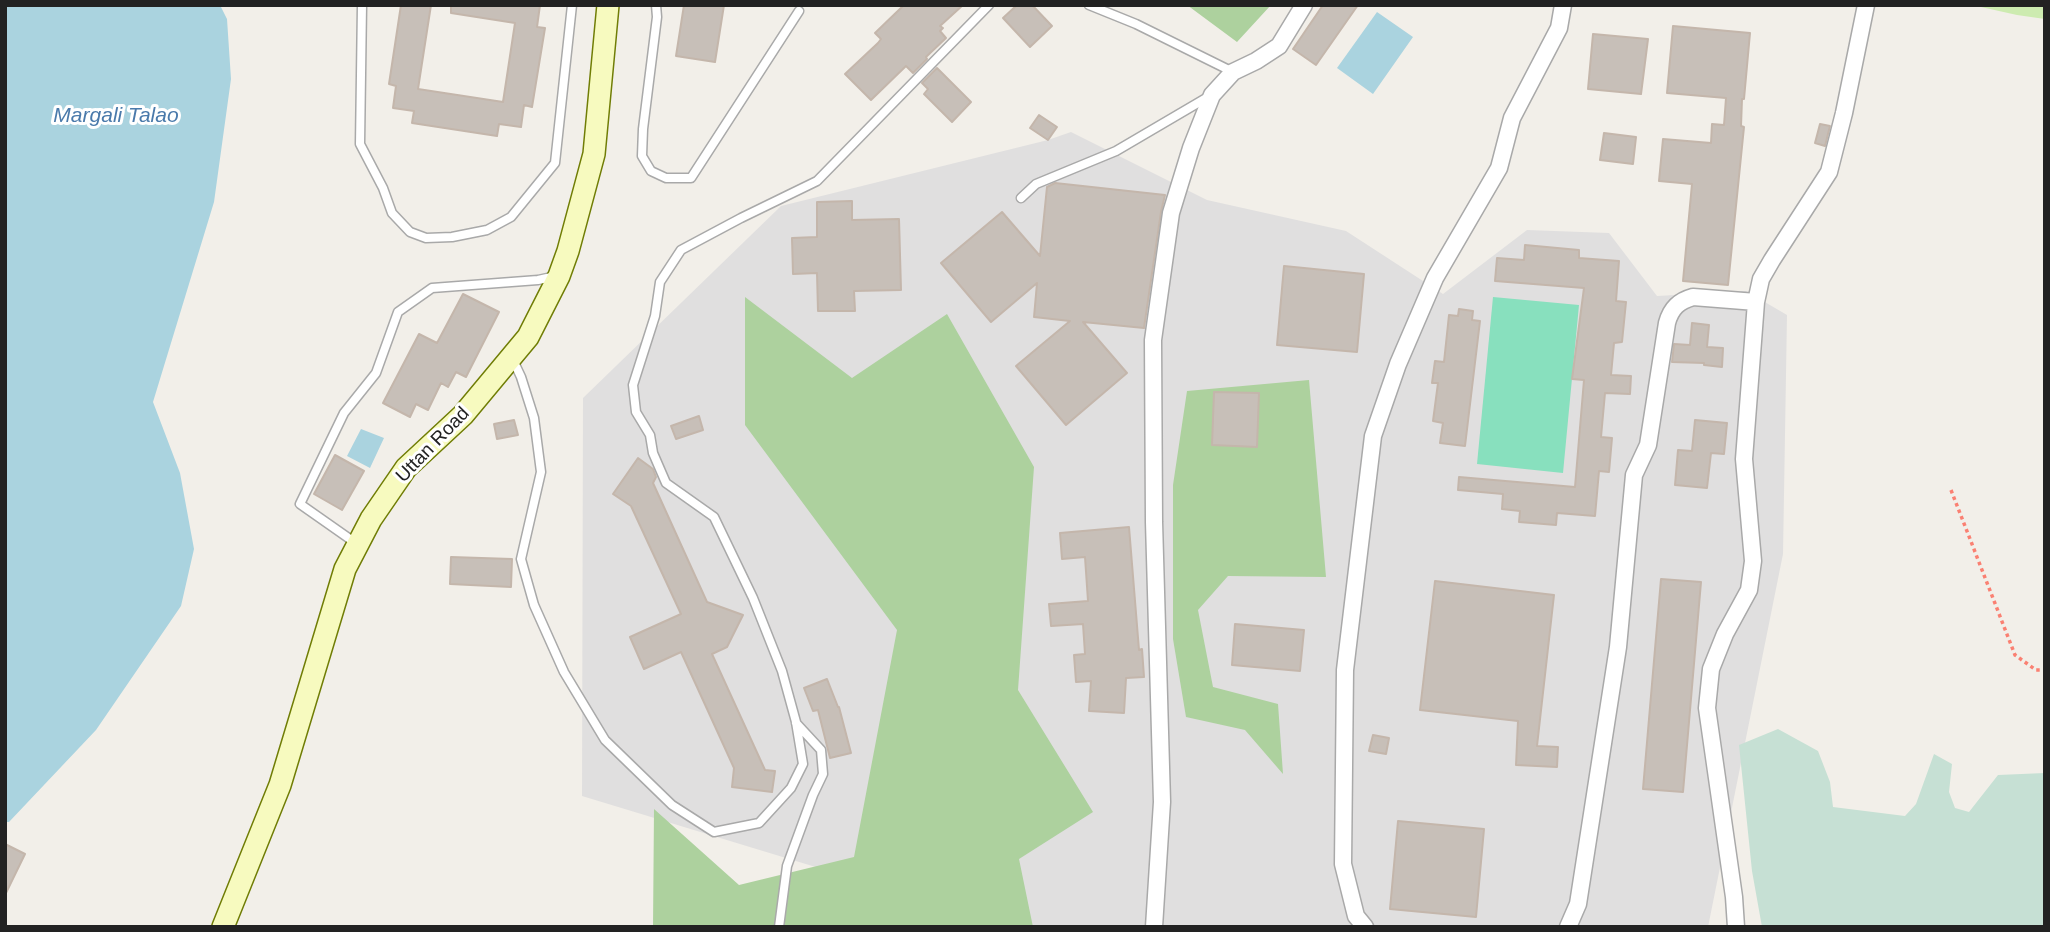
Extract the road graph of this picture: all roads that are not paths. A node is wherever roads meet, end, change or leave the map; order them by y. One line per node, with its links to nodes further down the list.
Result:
1 (362, 5): 2 (lane)
2 (572, 5)
3 (608, 5): 14 (main road, Uttan Road)
4 (656, 5): 10 (lane)
5 (989, 5): 18 (lane)
6 (1089, 5): 11 (lane)
7 (1304, 5): 11 (street)
8 (1563, 5): 22 (street)
9 (1866, 5): 15 (street)
10 (799, 11)
11 (1233, 72): 12 (street)
12 (1212, 95): 13 (lane); 21 (street)
13 (1021, 198)
14 (559, 276): 16 (main road, Uttan Road); 17 (lane)
15 (1756, 302): 23 (street); 24 (street)
16 (512, 357): 17 (main road, Uttan Road); 18 (lane)
17 (358, 545): 19 (main road, Uttan Road)
18 (796, 722): 20 (lane)
19 (223, 927)
20 (779, 927)
21 (1154, 927)
22 (1365, 927)
23 (1568, 927)
24 (1736, 927)

